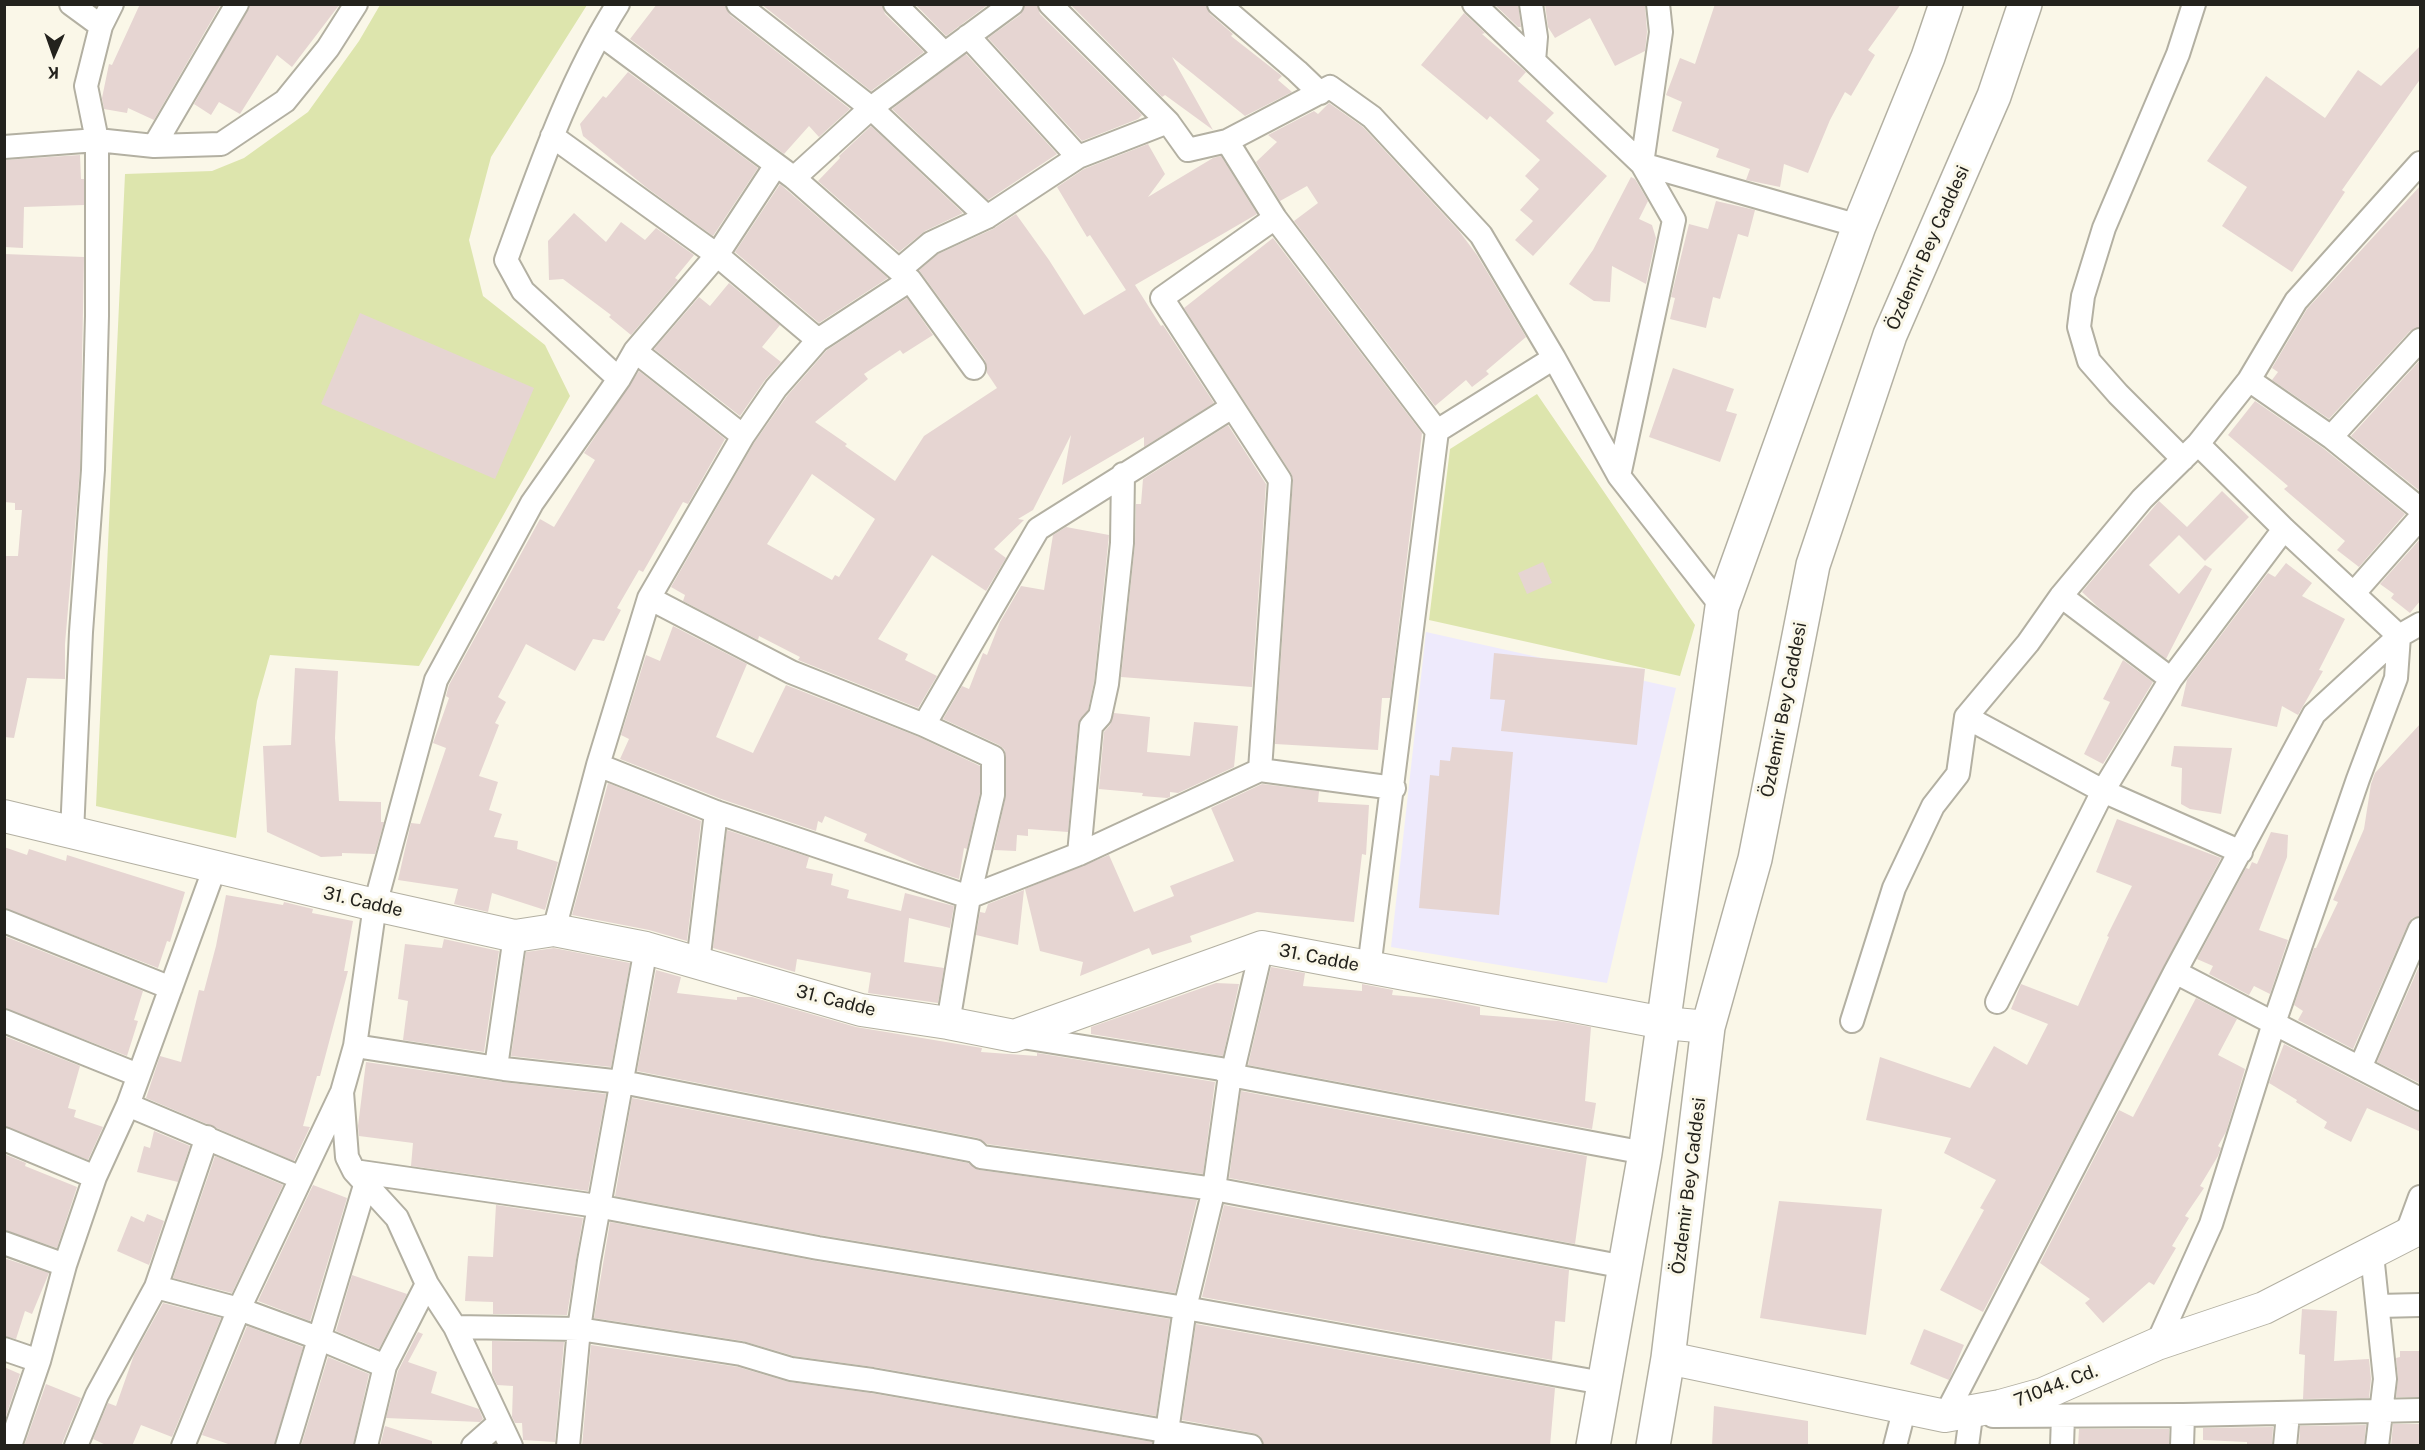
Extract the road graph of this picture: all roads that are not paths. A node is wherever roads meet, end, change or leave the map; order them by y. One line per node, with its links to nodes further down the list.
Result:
1 (71, 4): 17 (street)
2 (112, 4): 17 (street)
3 (237, 4): 28 (street)
4 (356, 4): 28 (street)
5 (618, 4): 18 (street)
6 (738, 4): 23 (street)
7 (895, 4): 20 (street)
8 (1012, 4): 19 (street)
9 (1050, 4): 24 (street)
10 (1219, 4): 22 (street)
11 (1474, 4): 21 (street)
12 (1531, 4): 21 (street)
13 (1658, 4): 31 (street)
14 (1946, 4): 36 (main road)
15 (2025, 4): 93 (main road, Özdemir Bey Caddesi)
16 (2194, 4): 50 (street)
17 (101, 26): 26 (street)
18 (600, 34): 25 (street); 33 (street)
19 (968, 36): 20 (street); 30 (street)
20 (944, 54): 23 (street)
21 (1534, 61): 31 (street)
22 (1320, 93): 27 (street); 42 (street)
23 (871, 108): 33 (street); 34 (street)
24 (1168, 122): 27 (street); 30 (street)
25 (552, 136): 37 (street); 44 (street)
26 (97, 140): 28 (street); 29 (street); 71 (street)
27 (1227, 141): 35 (street)
28 (154, 146)
29 (4, 147)
30 (1078, 157): 34 (street)
31 (1642, 164): 36 (street); 52 (street)
32 (2421, 164): 45 (street)
33 (785, 171): 37 (street); 38 (street)
34 (987, 217): 38 (street)
35 (1275, 219): 46 (street); 47 (street)
36 (1859, 226): 59 (main road)
37 (717, 255): 39 (street); 41 (street)
38 (905, 275): 39 (street); 43 (street)
39 (818, 340): 48 (street)
40 (2421, 340): 49 (street)
41 (635, 351): 44 (street); 48 (street)
42 (1554, 358): 47 (street); 52 (street)
43 (975, 368)
44 (619, 379): 76 (street)
45 (2249, 380): 49 (street); 50 (street)
46 (1232, 407): 51 (street); 66 (street)
47 (1437, 431): 67 (street)
48 (743, 436): 58 (street)
49 (2331, 437): 53 (street)
50 (2191, 452): 55 (street); 57 (street)
51 (1124, 474): 64 (street); 73 (street)
52 (1619, 476): 59 (street)
53 (2421, 509)
54 (2421, 518): 56 (street)
55 (2284, 529): 56 (street); 62 (street)
56 (2354, 593): 61 (street)
57 (2061, 596): 62 (street); 63 (street)
58 (649, 598): 64 (street); 65 (street)
59 (1722, 608): 91 (main road)
60 (2421, 624): 61 (street)
61 (2399, 636): 72 (street); 92 (street)
62 (2171, 679): 68 (street)
63 (1966, 717): 68 (street); 89 (street)
64 (924, 726): 75 (street)
65 (598, 765): 69 (street); 79 (street)
66 (1260, 770): 67 (street); 73 (street)
67 (1394, 788): 84 (street)
68 (2103, 791): 72 (street); 87 (street)
69 (716, 812): 75 (street); 83 (street)
70 (4, 816): 71 (street, 31. Cadde)
71 (72, 833): 74 (street, 31. Cadde)
72 (2241, 852): 85 (street)
73 (1079, 854): 75 (street)
74 (215, 867): 76 (street, 31. Cadde); 86 (street)
75 (969, 897): 90 (street)
76 (375, 905): 80 (street, 31. Cadde); 95 (street)
77 (4, 921): 86 (street)
78 (2421, 929): 97 (street)
79 (554, 930): 80 (street, 31. Cadde); 82 (street, 31. Cadde)
80 (515, 936): 96 (street)
81 (1262, 946): 84 (street, 31. Cadde); 94 (street, 31. Cadde); 99 (street)
82 (646, 948): 83 (street, 31. Cadde); 100 (street)
83 (698, 963): 90 (street, 31. Cadde)
84 (1370, 968): 91 (street, 31. Cadde)
85 (2175, 972): 92 (street); 138 (street)
86 (171, 988): 98 (street)
87 (1997, 1002)
88 (4, 1021): 98 (street)
89 (1852, 1021)
90 (948, 1023): 94 (street, 31. Cadde)
91 (1664, 1023): 93 (street, 31. Cadde); 106 (main road)
92 (2274, 1023): 97 (street); 127 (street)
93 (1708, 1027): 129 (main road, Özdemir Bey Caddesi)
94 (1014, 1036): 99 (street)
95 (355, 1046): 96 (street); 101 (street)
96 (496, 1067): 100 (street)
97 (2360, 1068): 102 (street)
98 (138, 1075): 103 (street)
99 (1230, 1075): 106 (street); 110 (street)
100 (622, 1082): 110 (street); 112 (street)
101 (342, 1092): 108 (street); 109 (street)
102 (2421, 1099)
103 (128, 1104): 104 (street); 107 (street)
104 (207, 1137): 109 (street); 119 (street)
105 (4, 1139): 107 (street)
106 (1645, 1153): 117 (main road)
107 (95, 1177): 116 (street)
108 (360, 1177): 112 (street); 118 (street); 126 (street)
109 (301, 1178): 123 (street)
110 (1214, 1189): 117 (street); 122 (street)
111 (2421, 1197): 113 (street)
112 (597, 1206): 122 (street); 125 (street)
113 (2416, 1232): 115 (street, 71044. Cd.)
114 (4, 1243): 116 (street)
115 (2372, 1254): 121 (street); 127 (street, 71044. Cd.)
116 (64, 1265): 130 (street)
117 (1625, 1267): 132 (main road)
118 (427, 1284): 124 (street); 131 (street)
119 (156, 1287): 123 (street); 143 (street)
120 (2421, 1305): 121 (street)
121 (2378, 1306): 135 (street)
122 (1185, 1308): 132 (street); 141 (street)
123 (239, 1309): 126 (street); 144 (street)
124 (455, 1327): 125 (street); 140 (street)
125 (579, 1329): 141 (street); 149 (street)
126 (318, 1338): 131 (street); 145 (street)
127 (2157, 1344): 138 (street, 71044. Cd.)
128 (4, 1349): 130 (street)
129 (1668, 1358): 133 (street, 71044. Cd.); 152 (main road, Özdemir Bey Caddesi)
130 (39, 1362): 142 (street)
131 (385, 1366): 146 (street)
132 (1604, 1383): 151 (main road)
133 (1905, 1407): 138 (street, 71044. Cd.); 153 (street)
134 (2421, 1410): 135 (street)
135 (2381, 1413): 136 (street); 158 (street)
136 (2288, 1414): 137 (street); 157 (street)
137 (2183, 1415): 139 (street); 156 (street)
138 (1958, 1416): 139 (street); 154 (street)
139 (2062, 1416): 155 (street)
140 (499, 1423): 147 (street); 148 (street)
141 (1166, 1439): 150 (street)
142 (10, 1446)
143 (76, 1446)
144 (183, 1446)
145 (287, 1446)
146 (366, 1446)
147 (473, 1446)
148 (511, 1446)
149 (568, 1446)
150 (1251, 1446)
151 (1593, 1446)
152 (1653, 1446)
153 (1895, 1446)
154 (1967, 1446)
155 (2062, 1446)
156 (2182, 1446)
157 (2285, 1446)
158 (2377, 1446)

